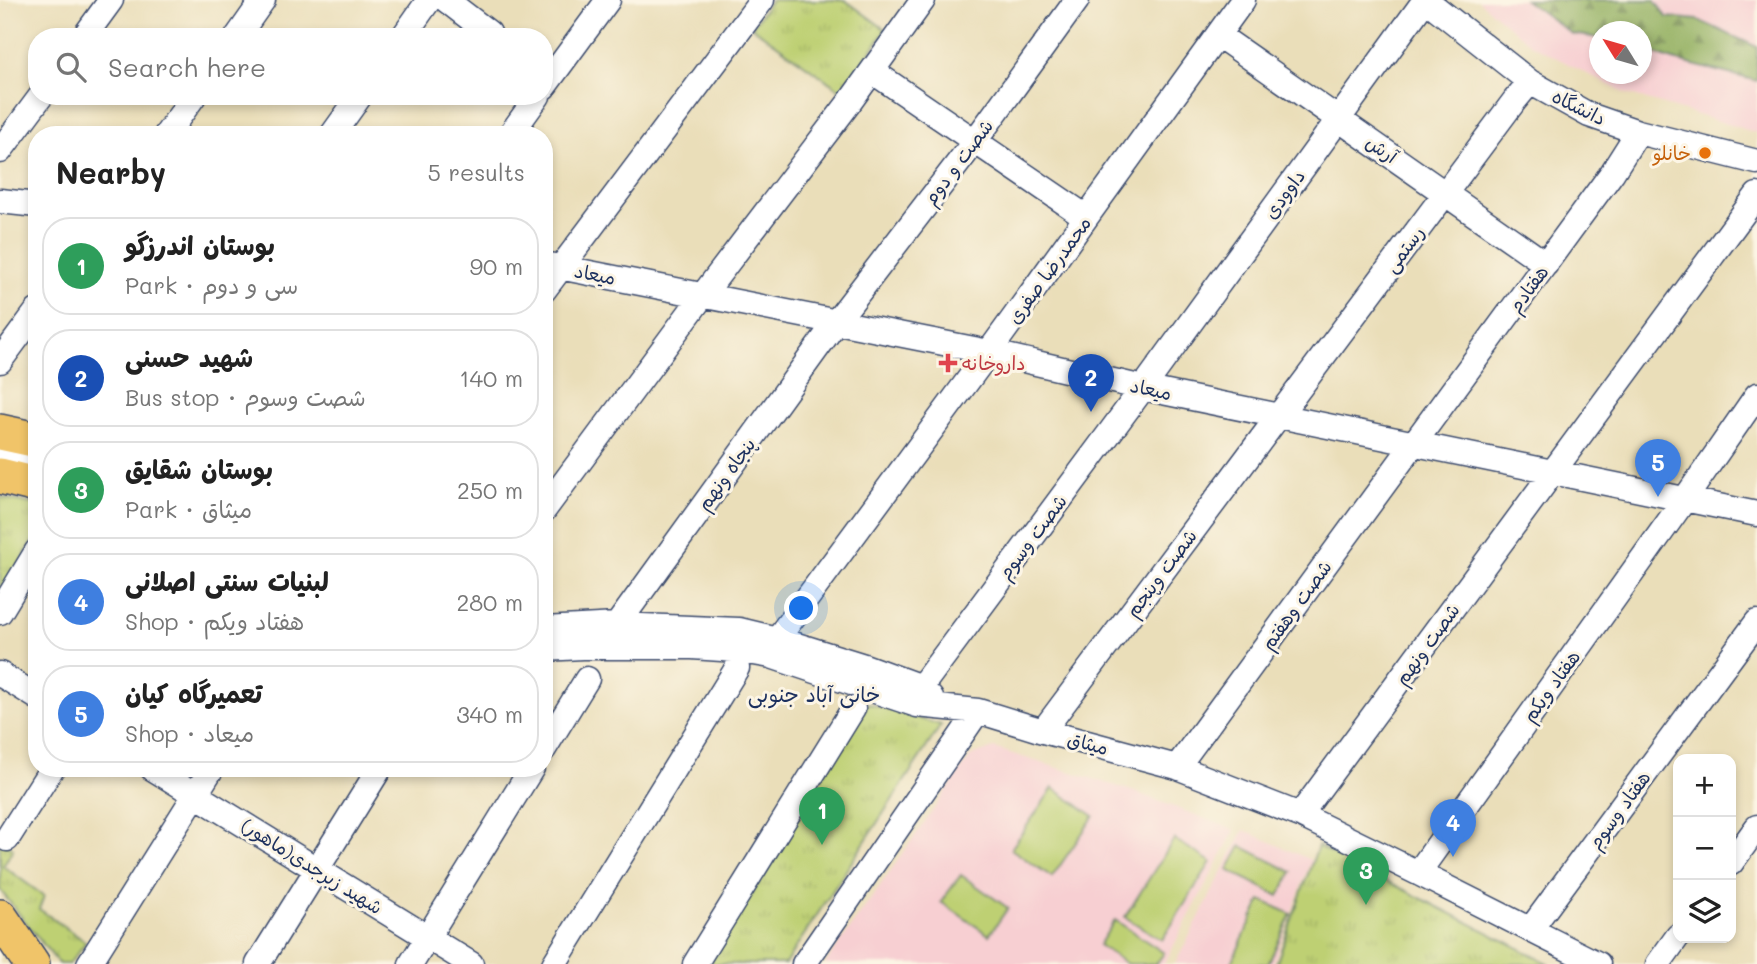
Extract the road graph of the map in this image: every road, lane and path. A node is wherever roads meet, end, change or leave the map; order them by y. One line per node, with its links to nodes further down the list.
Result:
1 (111, 0): 11 (street)
2 (263, 0): 12 (street)
3 (429, 0): 13 (street)
4 (446, 0): 14 (street)
5 (608, 0): 17 (street)
6 (762, 0): 37 (street)
7 (923, 0): 16 (street)
8 (1077, 0): 28 (street, شصت و دوم)
9 (1243, 0): 15 (street, محمدرضا صفری)
10 (1425, 0): 18 (street, دانشگاه); 23 (street, داوودی)
11 (91, 28)
12 (243, 28)
13 (409, 28)
14 (482, 28)
15 (1218, 35): 23 (street, آرش); 35 (street, محمدرضا صفری)
16 (872, 71): 28 (street); 38 (street)
17 (553, 75)
18 (1530, 82): 27 (street, دانشگاه); 31 (street, رستمی)
19 (33, 105): 29 (street)
20 (188, 105): 24 (street)
21 (354, 105): 25 (street)
22 (532, 105): 26 (street)
23 (1338, 118): 31 (street, آرش); 43 (street, داوودی)
24 (172, 126)
25 (338, 126)
26 (516, 126)
27 (1638, 132): 30 (street, دانشگاه); 36 (street, هفتادم)
28 (975, 141): 35 (street); 39 (street, شصت و دوم)
29 (0, 151)
30 (1757, 162)
31 (1445, 194): 36 (street, آرش); 45 (street, رستمی)
32 (1757, 195): 54 (street, شصت ونهم)
33 (0, 201): 34 (street)
34 (28, 204)
35 (1086, 217): 41 (street, محمدرضا صفری)
36 (1546, 264): 47 (street, هفتادم)
37 (553, 265): 38 (street, میعاد)
38 (703, 295): 39 (street, میعاد); 56 (street)
39 (836, 322): 41 (street, میعاد); 62 (street, پنجاه ونهم)
40 (28, 323): 42 (street)
41 (989, 352): 43 (street, میعاد); 64 (street, محمدرضا صفری)
42 (0, 361)
43 (1143, 388): 45 (street, میعاد); 69 (street, شصت وسوم)
44 (1757, 395): 57 (street, هفتاد ویکم)
45 (1279, 416): 47 (street, میعاد); 74 (street, شصت وپنجم)
46 (0, 432): 49 (highway)
47 (1415, 444): 54 (street, میعاد); 76 (street, شصت وهفتم)
48 (0, 452): 50 (street)
49 (28, 457)
50 (28, 461)
51 (0, 462): 52 (street)
52 (28, 464)
53 (28, 467): 55 (highway)
54 (1553, 472): 57 (street, میعاد); 83 (street, شصت ونهم)
55 (0, 476)
56 (553, 498)
57 (1685, 499): 58 (street, میعاد); 88 (street, هفتاد ویکم)
58 (1757, 514)
59 (28, 566): 60 (street)
60 (0, 612)
61 (1757, 622): 90 (street, هفتاد وسوم)
62 (617, 625): 63 (street, میثاق); 64 (street, میثاق)
63 (553, 629)
64 (774, 648): 65 (street, میثاق); 69 (street, میثاق); 71 (street, میثاق)
65 (553, 649)
66 (737, 668): 98 (street)
67 (0, 674): 70 (street)
68 (587, 680): 75 (street)
69 (921, 687): 71 (street)
70 (28, 691)
71 (939, 707): 73 (street, میثاق)
72 (853, 709): 99 (street)
73 (978, 711): 74 (street, میثاق); 100 (street)
74 (1043, 731): 76 (street, میثاق)
75 (553, 735)
76 (1177, 767): 83 (street, میثاق)
77 (46, 777): 85 (street)
78 (166, 777): 82 (street, شهید زبرجدی(ماهور))
79 (206, 777): 82 (street)
80 (374, 777): 87 (street)
81 (526, 777): 91 (street)
82 (195, 795): 87 (street, شهید زبرجدی(ماهور)); 94 (street)
83 (1300, 815): 88 (street, میثاق)
84 (1757, 827): 86 (street)
85 (7, 839)
86 (1736, 856)
87 (317, 869): 91 (street, شهید زبرجدی(ماهور)); 95 (street)
88 (1418, 873): 90 (street, میثاق)
89 (0, 917): 93 (highway)
90 (1530, 930): 101 (street, میثاق)
91 (427, 937): 96 (street); 97 (street, شهید زبرجدی(ماهور))
92 (1673, 943): 102 (street)
93 (32, 964)
94 (89, 964)
95 (258, 964)
96 (411, 964)
97 (471, 964)
98 (554, 964)
99 (695, 964)
100 (804, 964)
101 (1598, 964)
102 (1658, 964)

